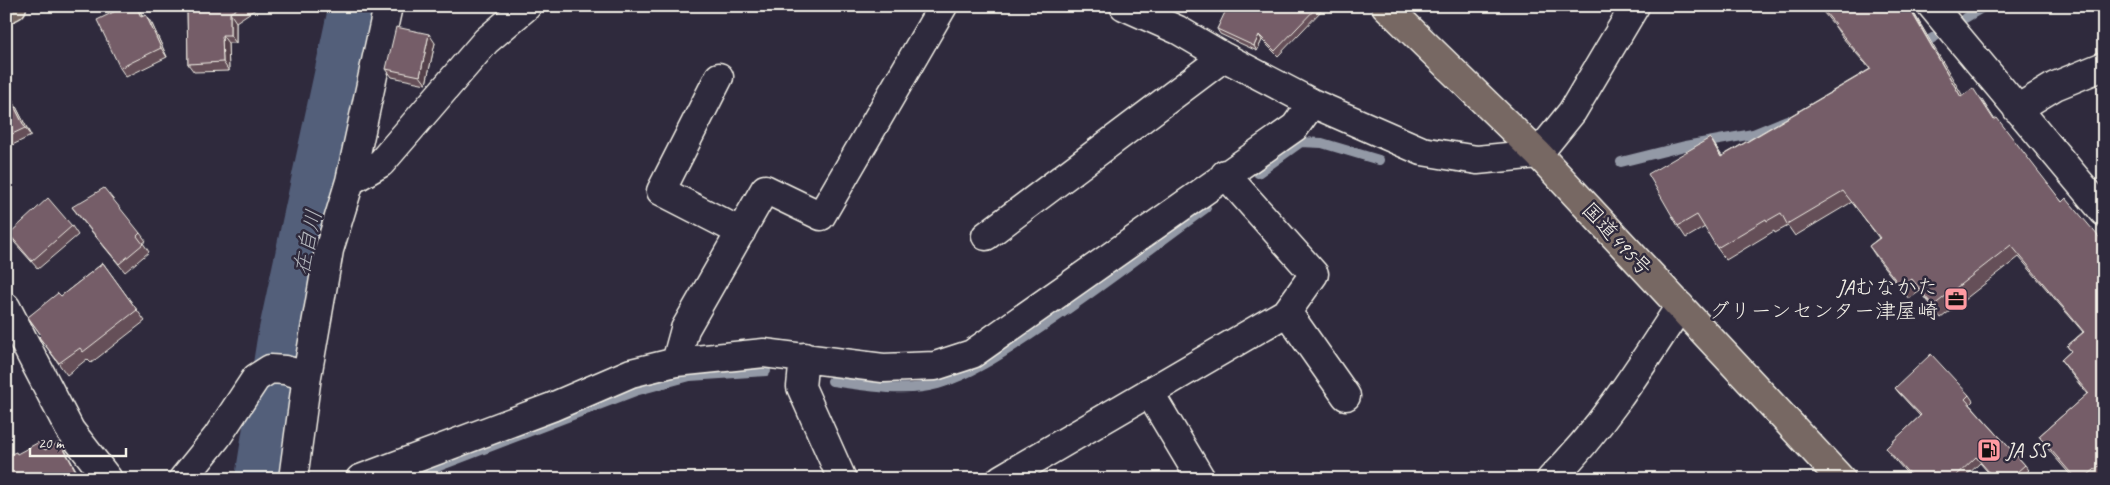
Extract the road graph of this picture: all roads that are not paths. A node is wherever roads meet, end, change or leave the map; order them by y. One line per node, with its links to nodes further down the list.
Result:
1 (12, 6): 9 (main road)
2 (388, 6): 17 (street)
3 (527, 6): 17 (street)
4 (943, 6): 19 (street)
5 (1124, 6): 10 (street)
6 (1386, 6): 15 (main road, 国道495号)
7 (1635, 6): 15 (street)
8 (1932, 6): 14 (street)
9 (6, 9)
10 (1224, 57): 13 (street); 20 (street)
11 (2104, 66): 14 (street)
12 (719, 77): 19 (street)
13 (1312, 103): 15 (street); 16 (street)
14 (2017, 109): 18 (street)
15 (1538, 154): 21 (main road, 国道495号)
16 (1226, 174): 23 (street); 24 (street)
17 (350, 181): 26 (street)
18 (2104, 212)
19 (741, 232): 25 (street)
20 (986, 236)
21 (1680, 306): 36 (street); 37 (main road, 国道495号)
22 (7, 309): 29 (street)
23 (1287, 312): 27 (street); 28 (street)
24 (804, 357): 25 (street); 33 (street)
25 (676, 362): 32 (street)
26 (288, 372): 30 (street); 31 (street)
27 (1149, 392): 34 (street); 35 (street)
28 (1346, 396)
29 (108, 479)
30 (183, 479)
31 (294, 479)
32 (360, 479)
33 (842, 479)
34 (1001, 479)
35 (1201, 479)
36 (1551, 479)
37 (1841, 479)

